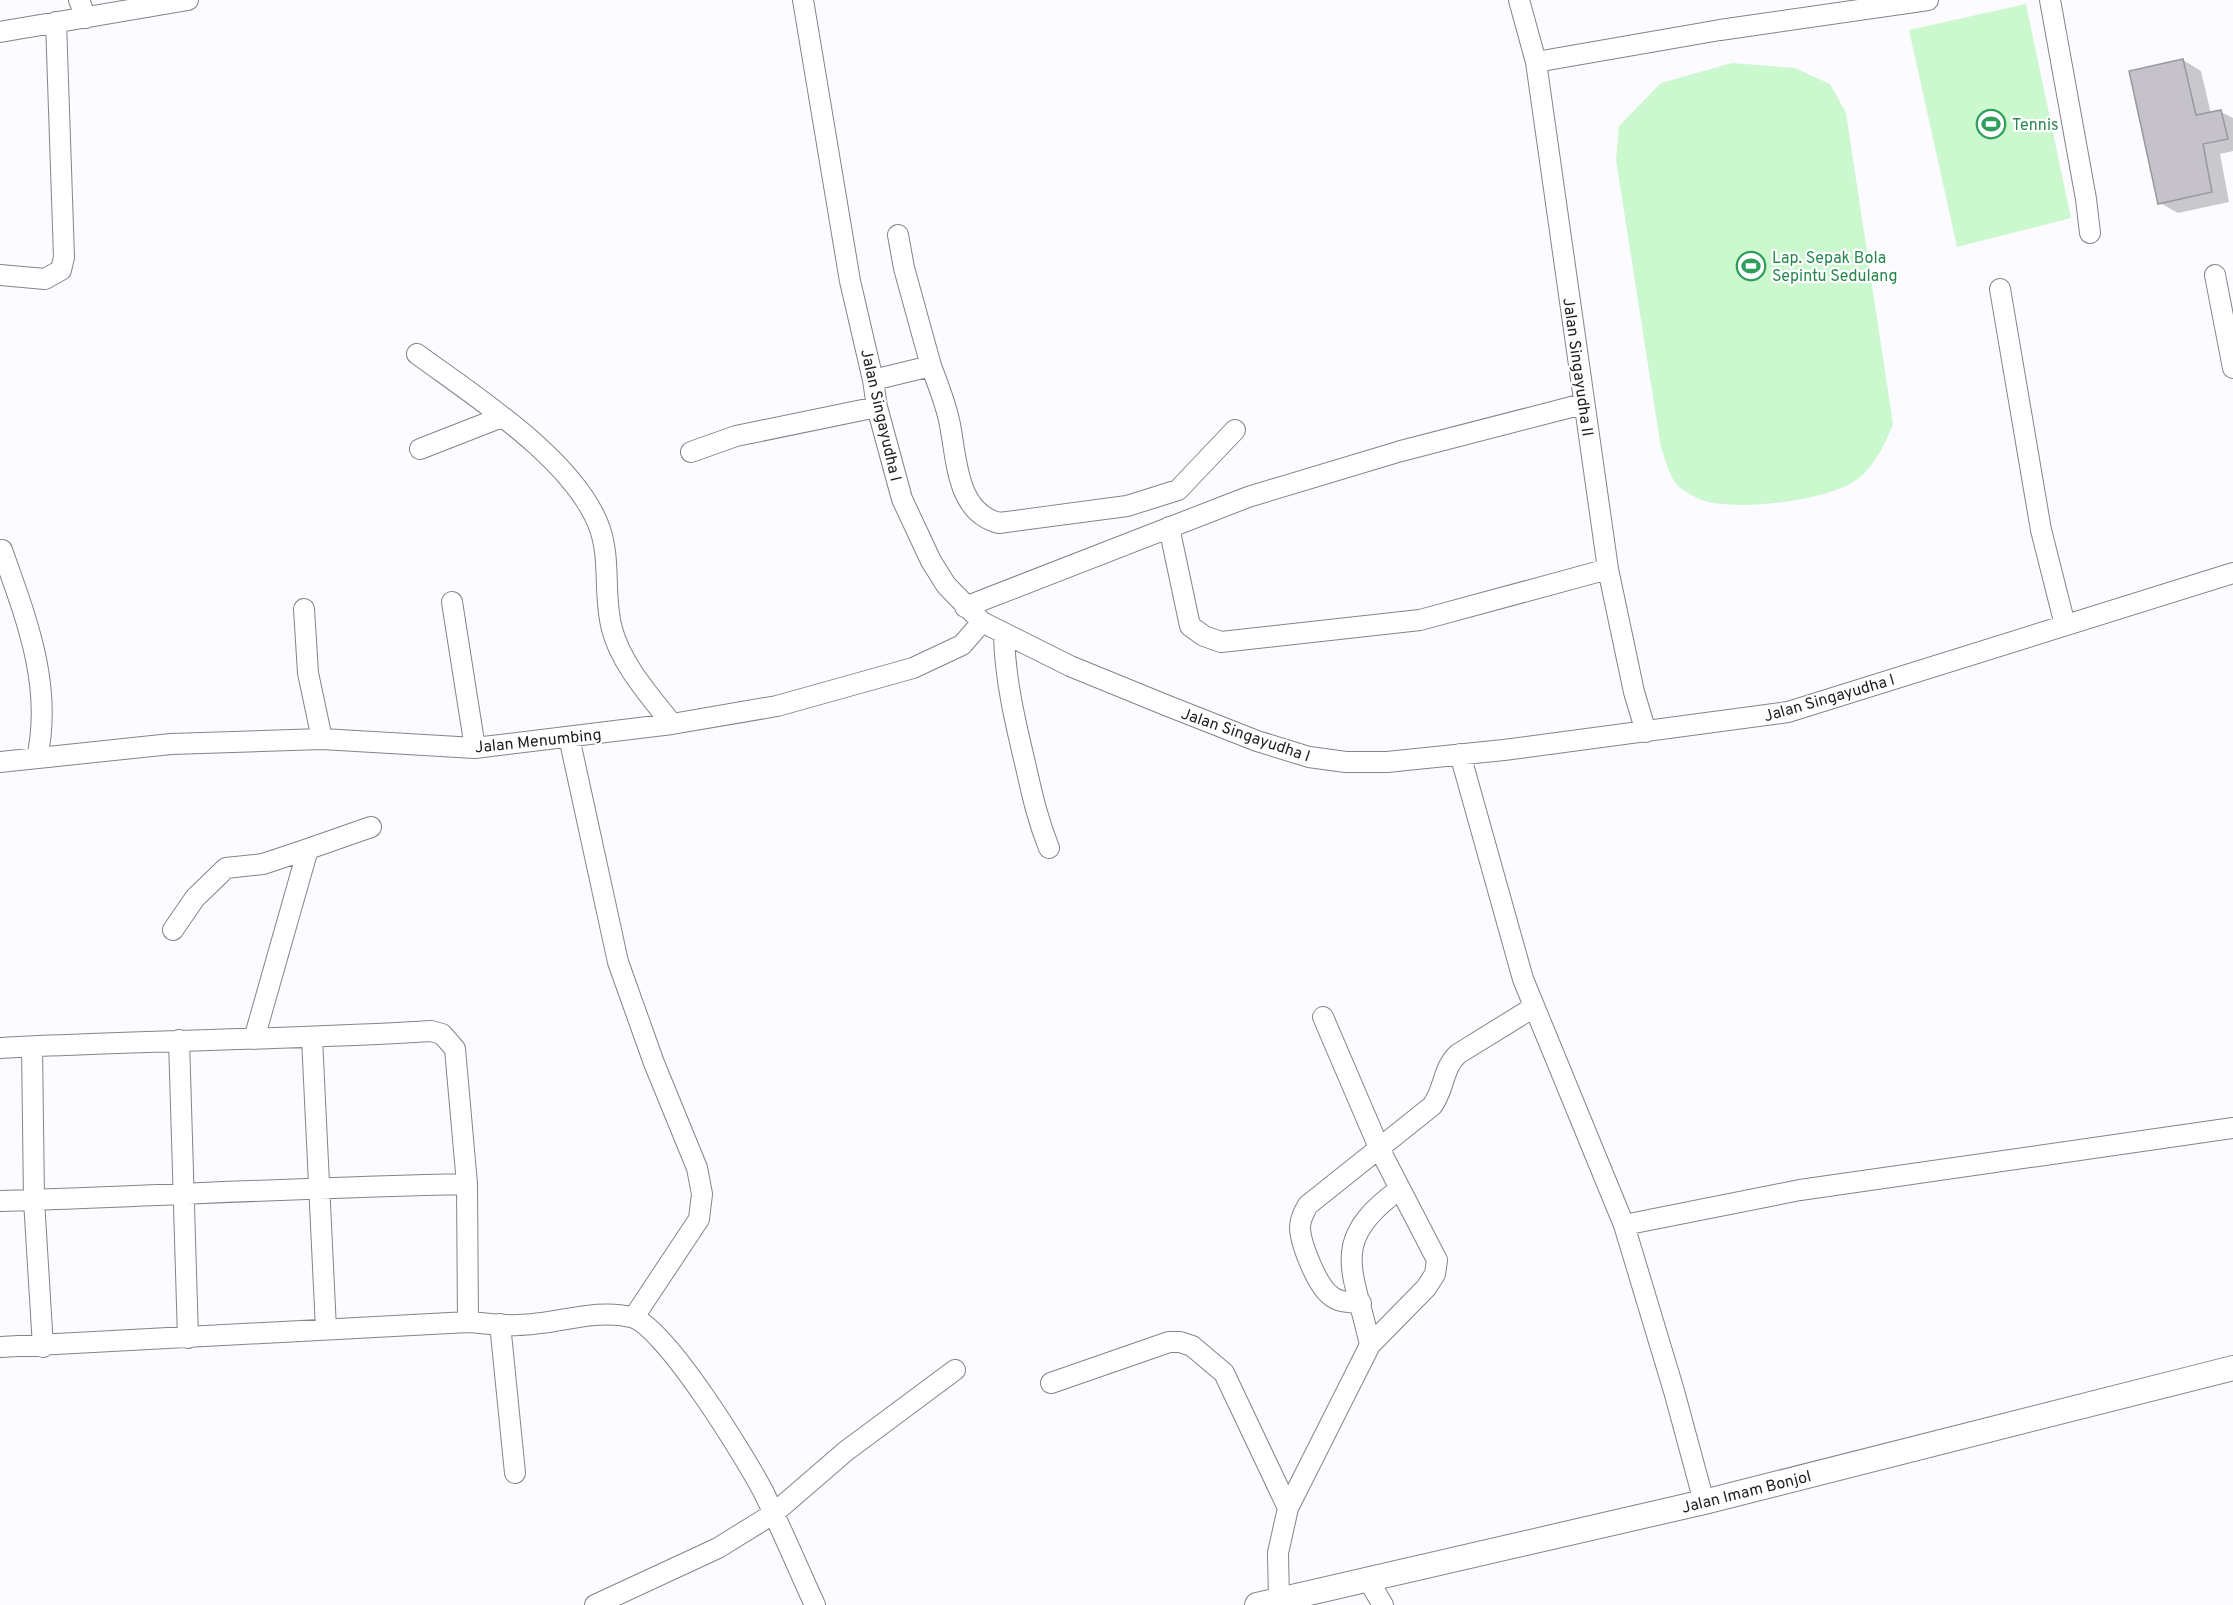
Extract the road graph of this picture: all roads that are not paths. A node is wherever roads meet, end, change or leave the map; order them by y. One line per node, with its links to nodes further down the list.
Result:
1 (188, 0): 6 (street)
2 (803, 0): 18 (street, Jalan Singayudha I)
3 (1519, 0): 9 (street, Jalan Singayudha II)
4 (1928, 0): 9 (street)
5 (2050, 0): 10 (street)
6 (82, 9): 7 (street)
7 (56, 22): 8 (street); 12 (street)
8 (0, 32)
9 (1536, 62): 19 (street, Jalan Singayudha II)
10 (2090, 233)
11 (898, 235): 16 (street)
12 (0, 275)
13 (2215, 275): 17 (street)
14 (2000, 289): 33 (street)
15 (417, 354): 21 (street)
16 (931, 366): 18 (street); 22 (street)
17 (2233, 368)
18 (873, 380): 20 (street, Jalan Singayudha I)
19 (1584, 404): 25 (street); 27 (street, Jalan Singayudha II)
20 (877, 407): 24 (street); 30 (street, Jalan Singayudha I)
21 (502, 417): 23 (street); 35 (street)
22 (1235, 430)
23 (420, 449)
24 (691, 452)
25 (1169, 527): 27 (street); 30 (street)
26 (3, 550): 41 (street)
27 (1608, 569): 36 (street, Jalan Singayudha II)
28 (2233, 573): 33 (street, Jalan Singayudha I)
29 (452, 602): 39 (street)
30 (965, 607): 32 (street, Jalan Singayudha I)
31 (304, 609): 38 (street)
32 (982, 622): 34 (street, Jalan Singayudha I); 35 (street, Jalan Menumbing)
33 (2065, 625): 36 (street, Jalan Singayudha I)
34 (1004, 635): 40 (street, Jalan Singayudha I); 44 (street)
35 (672, 724): 37 (street, Jalan Menumbing)
36 (1646, 732): 40 (street, Jalan Singayudha I)
37 (569, 737): 39 (street, Jalan Menumbing); 64 (street)
38 (322, 739): 39 (street, Jalan Menumbing); 41 (street, Jalan Menumbing)
39 (474, 748)
40 (1460, 754): 47 (street)
41 (37, 758): 42 (street, Jalan Menumbing)
42 (0, 762)
43 (371, 827): 45 (street)
44 (1049, 848)
45 (308, 849): 46 (street); 50 (street)
46 (173, 930)
47 (1534, 1007): 55 (street); 62 (street)
48 (1323, 1017): 55 (street)
49 (312, 1038): 50 (street); 56 (street); 57 (street)
50 (254, 1039): 51 (street)
51 (179, 1040): 52 (street); 59 (street)
52 (32, 1047): 53 (street); 60 (street)
53 (0, 1048)
54 (2233, 1128): 62 (street)
55 (1380, 1150): 58 (street); 63 (street)
56 (466, 1184): 57 (street); 65 (street)
57 (318, 1187): 59 (street); 67 (street)
58 (1400, 1189): 63 (street); 69 (street)
59 (185, 1196): 60 (street); 68 (street)
60 (34, 1200): 61 (street); 71 (street)
61 (0, 1201)
62 (1624, 1225): 76 (street)
63 (1361, 1303): 69 (street)
64 (634, 1317): 66 (street); 78 (street)
65 (468, 1322): 66 (street); 67 (street)
66 (500, 1324): 75 (street)
67 (326, 1329): 68 (street)
68 (188, 1338): 71 (street)
69 (1371, 1345): 77 (street)
70 (0, 1347): 71 (street)
71 (43, 1347)
72 (2233, 1368): 76 (main road, Jalan Imam Bonjol)
73 (955, 1370): 78 (street)
74 (1051, 1383): 77 (street)
75 (515, 1473)
76 (1704, 1502): 79 (main road, Jalan Imam Bonjol)
77 (1288, 1508): 80 (street)
78 (773, 1514): 81 (street); 82 (street)
79 (1367, 1578): 80 (main road, Jalan Imam Bonjol); 83 (street)
80 (1268, 1602)
81 (595, 1605)
82 (815, 1605)
83 (1383, 1605)

